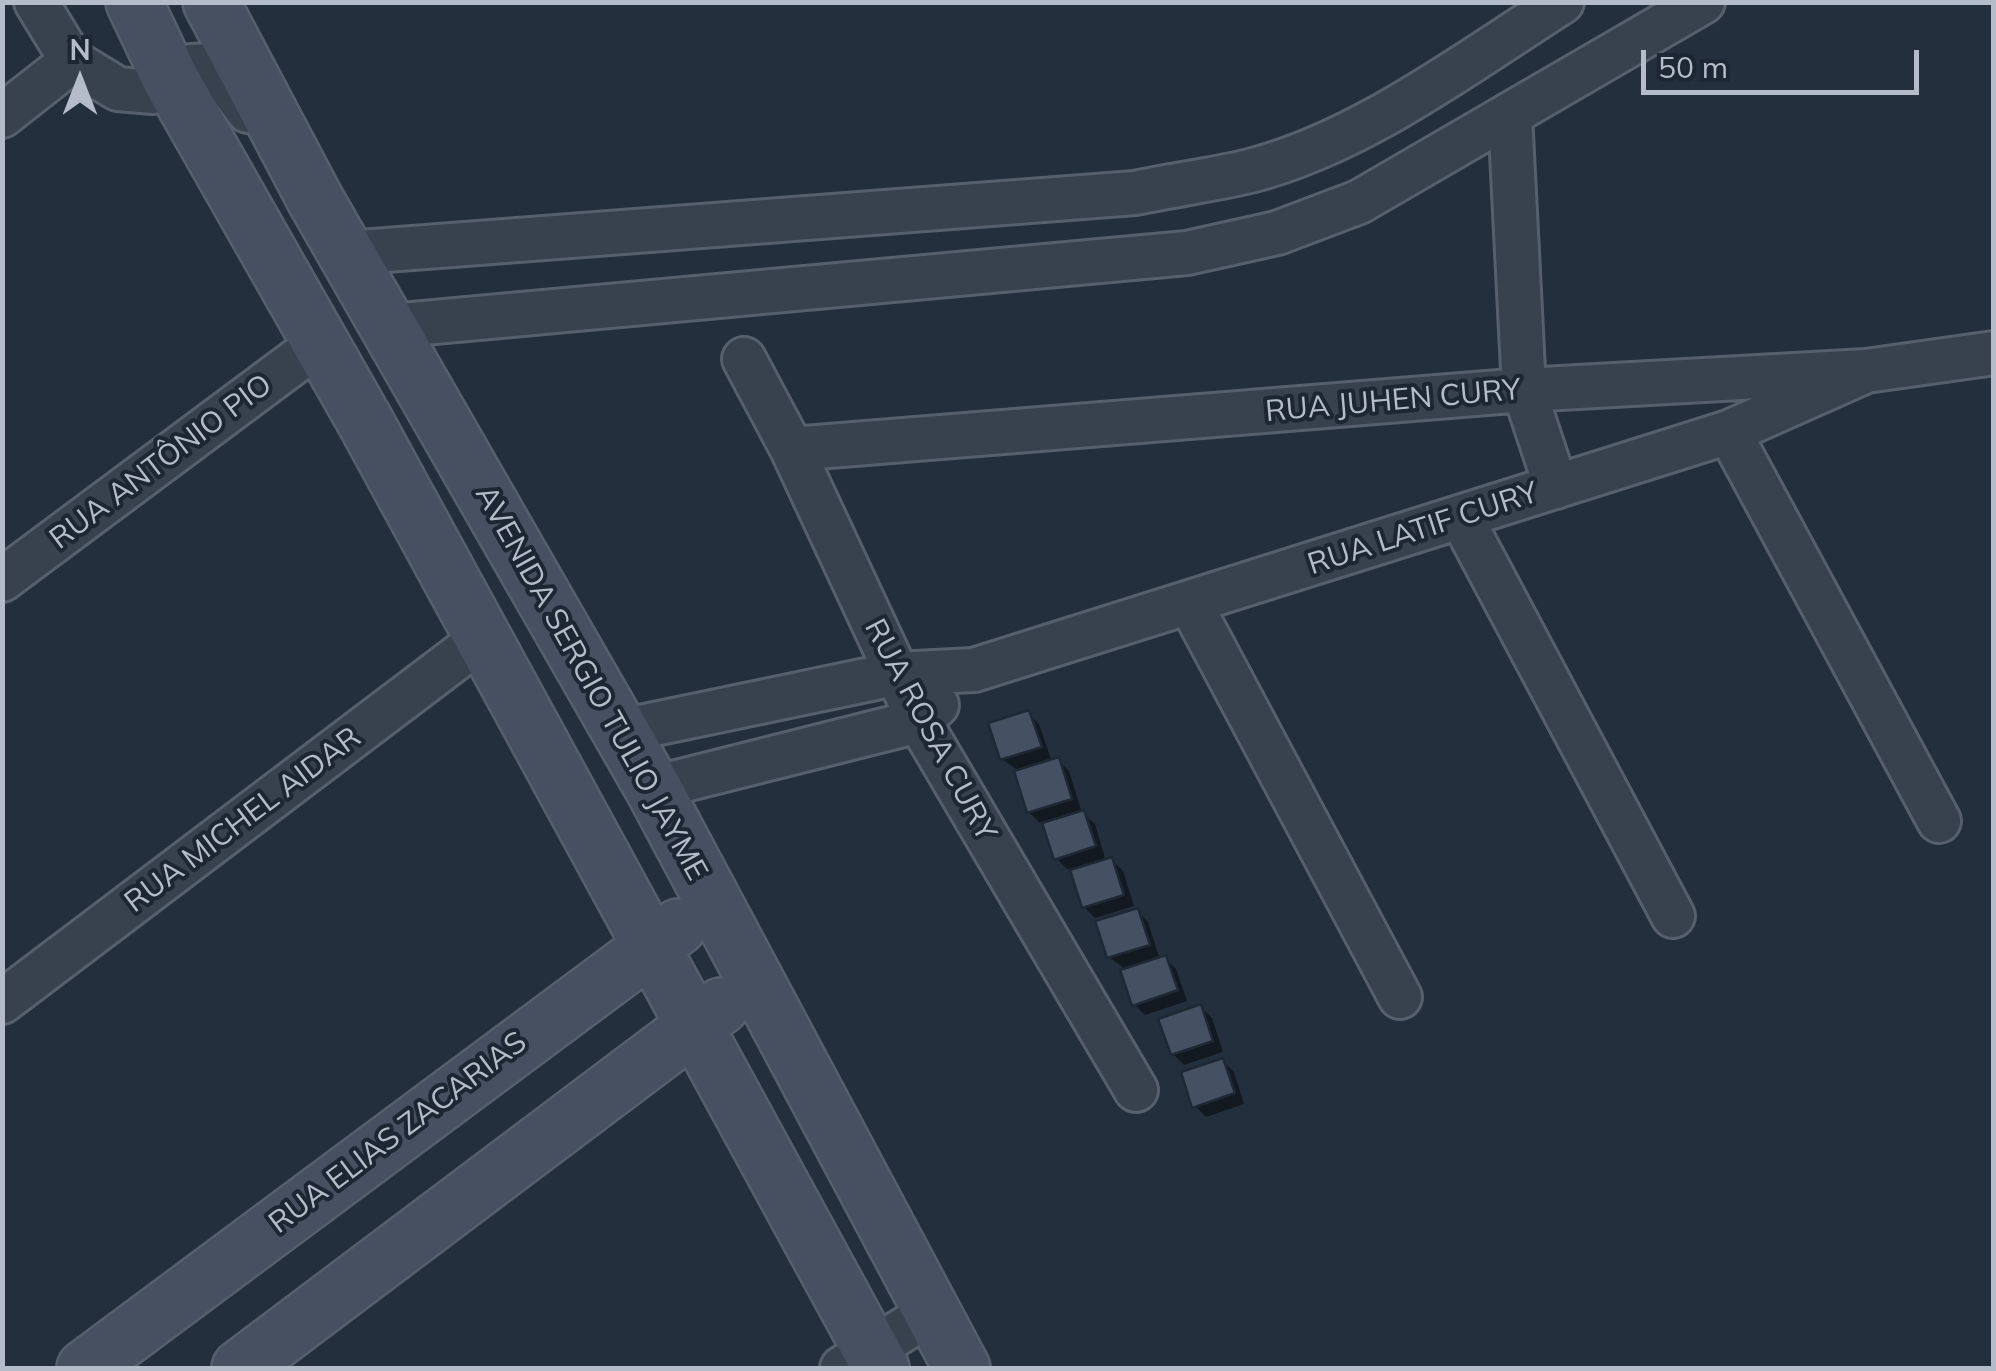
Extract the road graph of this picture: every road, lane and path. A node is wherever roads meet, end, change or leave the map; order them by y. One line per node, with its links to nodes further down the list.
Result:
1 (36, 2): 6 (street)
2 (134, 2): 7 (street)
3 (211, 2): 10 (street, AVENIDA SERGIO TULIO JAYME)
4 (1562, 2): 11 (street)
5 (1703, 2): 8 (street)
6 (72, 61): 7 (street); 9 (street)
7 (171, 80): 10 (street); 13 (street)
8 (1510, 114): 12 (street); 17 (street)
9 (2, 116)
10 (315, 199): 11 (street, AVENIDA SERGIO TULIO JAYME)
11 (347, 253): 12 (street, AVENIDA SERGIO TULIO JAYME)
12 (391, 326): 28 (street, AVENIDA SERGIO TULIO JAYME)
13 (320, 343): 22 (street, RUA ANTÔNIO PIO); 24 (street)
14 (1994, 353): 16 (street, RUA JUHEN CURY)
15 (744, 359): 19 (street, RUA ROSA CURY)
16 (1866, 371): 17 (street, RUA JUHEN CURY); 18 (street, RUA LATIF CURY)
17 (1524, 390): 19 (street, RUA JUHEN CURY); 20 (street)
18 (1729, 432): 20 (street, RUA LATIF CURY); 30 (street)
19 (792, 449): 26 (street, RUA ROSA CURY)
20 (1556, 487): 21 (street, RUA LATIF CURY)
21 (1461, 517): 23 (street, RUA LATIF CURY); 32 (street)
22 (2, 580)
23 (1190, 603): 25 (street, RUA LATIF CURY); 35 (street)
24 (483, 638): 33 (street); 36 (street, RUA MICHEL AIDAR)
25 (974, 670): 26 (street, RUA LATIF CURY); 27 (street, RUA LATIF CURY)
26 (895, 674): 27 (street, RUA ROSA CURY); 28 (street, RUA LATIF CURY)
27 (919, 722): 29 (street); 38 (street, RUA ROSA CURY)
28 (620, 731): 29 (street, AVENIDA SERGIO TULIO JAYME)
29 (653, 788): 31 (street, AVENIDA SERGIO TULIO JAYME)
30 (1939, 821)
31 (715, 905): 33 (street, RUA ELIAS ZACARIAS); 34 (street, AVENIDA SERGIO TULIO JAYME)
32 (1673, 916)
33 (649, 945): 37 (street); 41 (street, RUA ELIAS ZACARIAS)
34 (756, 980): 37 (street); 39 (street, AVENIDA SERGIO TULIO JAYME)
35 (1400, 997)
36 (2, 1002)
37 (693, 1026): 40 (street); 42 (street)
38 (1136, 1090)
39 (932, 1312): 40 (street); 43 (street, AVENIDA SERGIO TULIO JAYME)
40 (864, 1362)
41 (85, 1368)
42 (240, 1368)
43 (962, 1368)

